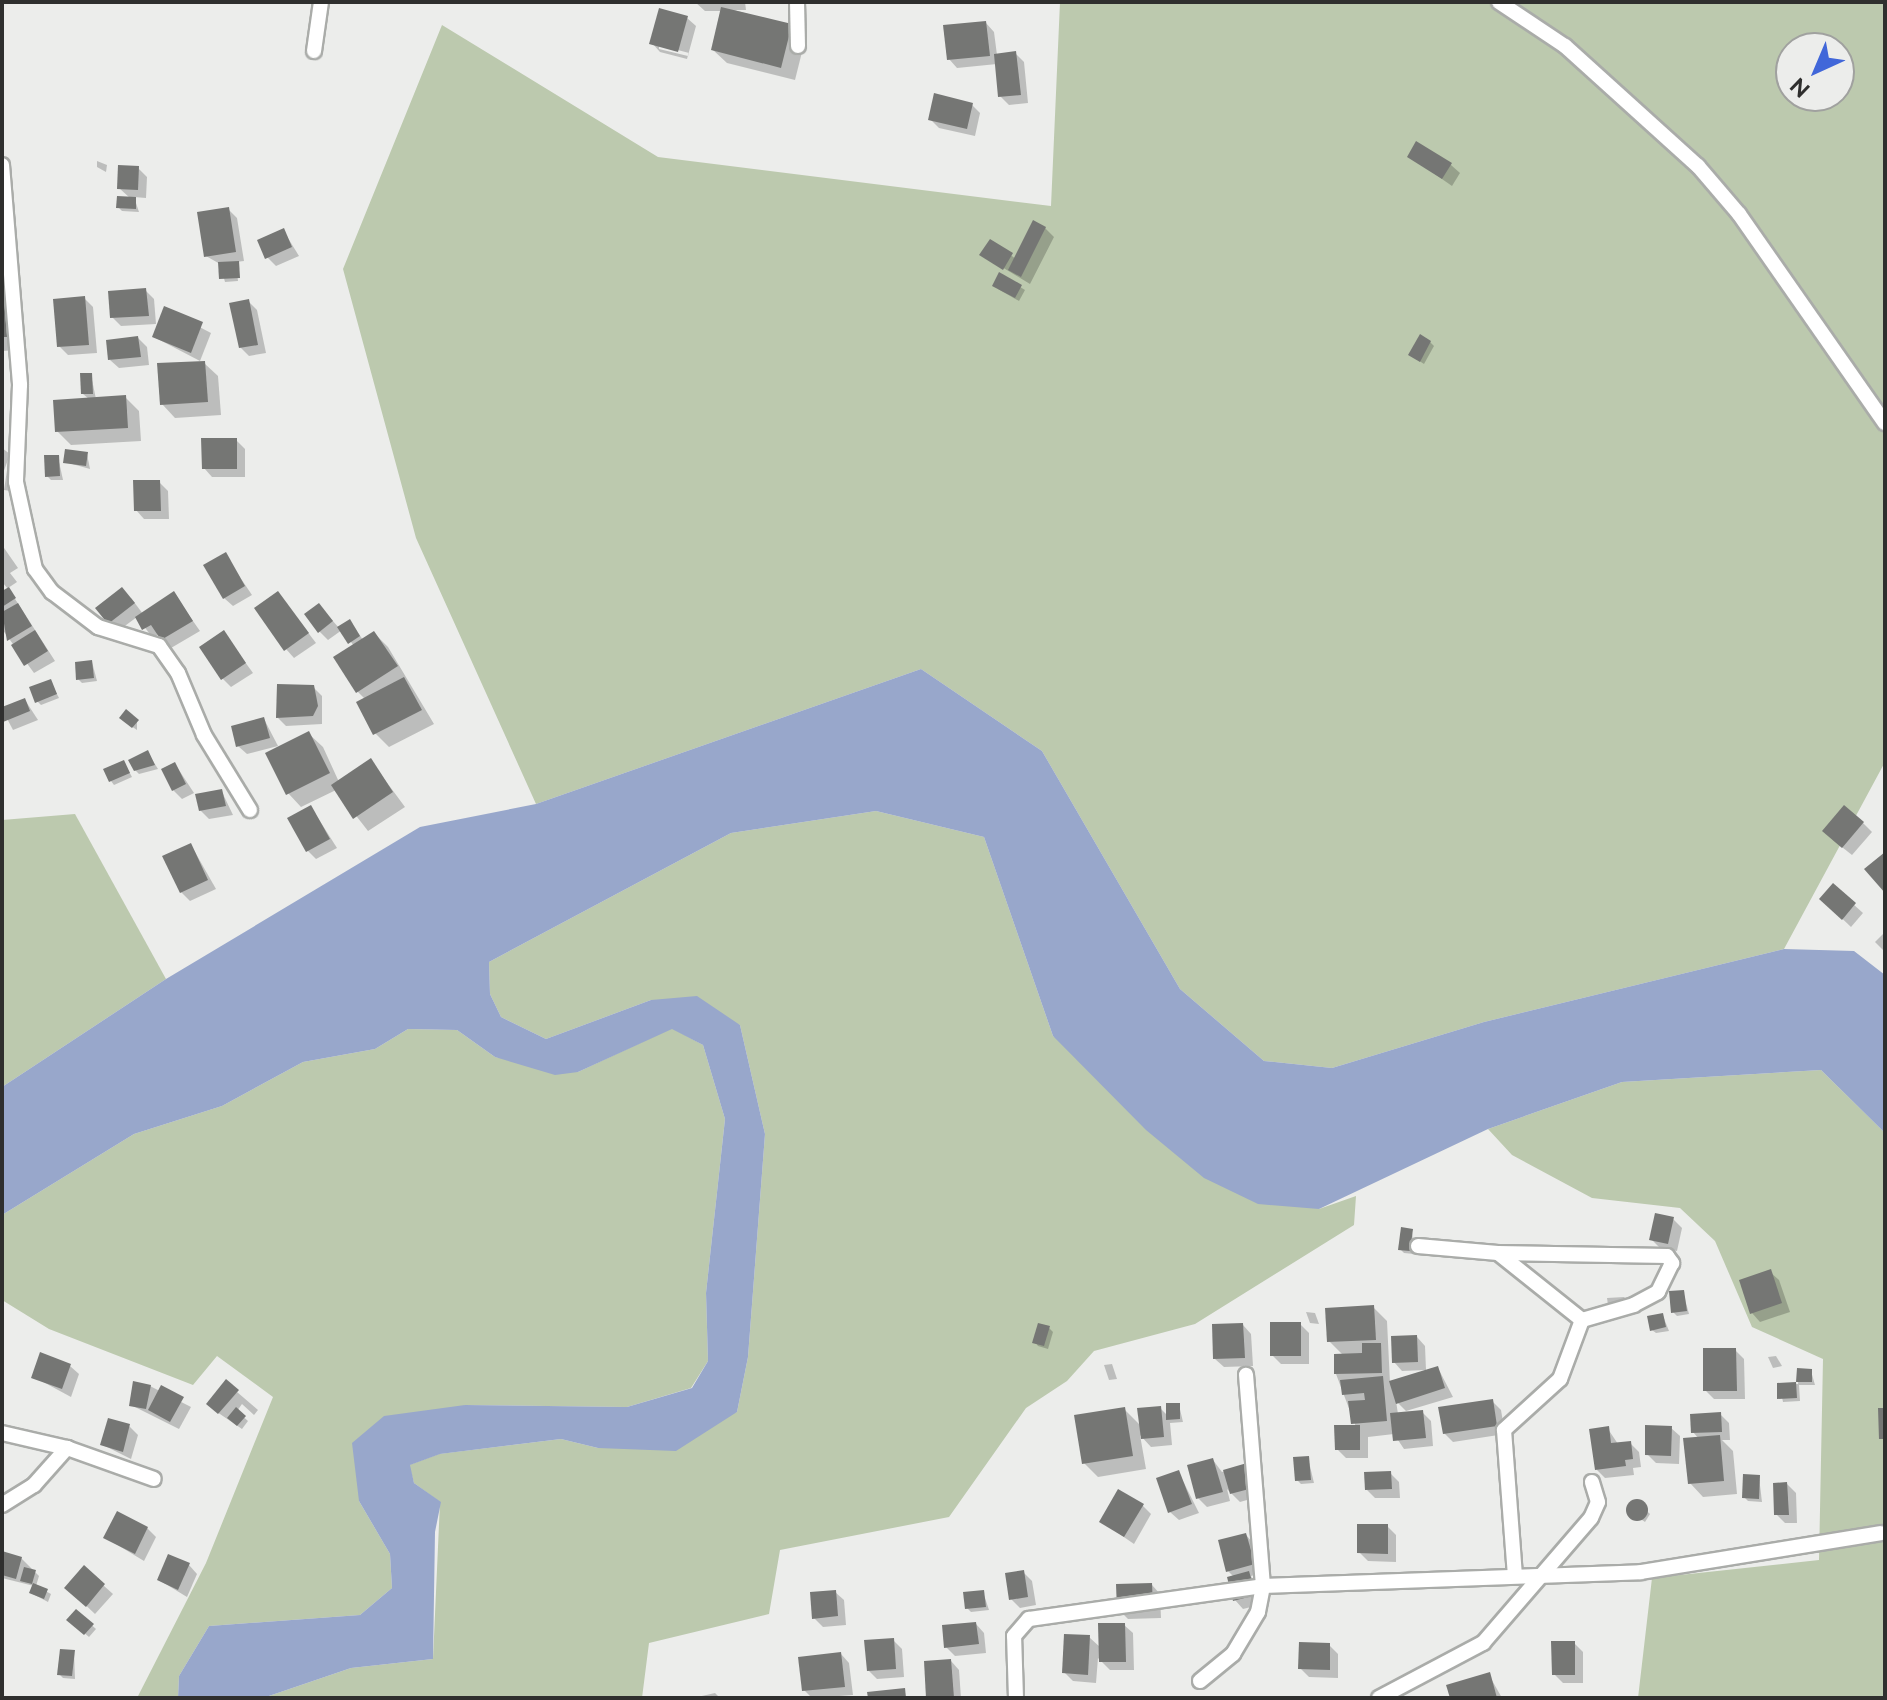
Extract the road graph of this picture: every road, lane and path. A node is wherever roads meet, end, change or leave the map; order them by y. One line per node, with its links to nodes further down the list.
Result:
1 (321, 2): 5 (street)
2 (797, 2): 4 (street)
3 (1499, 2): 7 (street)
4 (798, 46)
5 (314, 51)
6 (2, 165): 8 (street)
7 (1885, 423)
8 (9, 481): 9 (street)
9 (250, 810)
10 (1418, 1246): 11 (street)
11 (1498, 1253): 12 (street); 12 (street)
12 (1582, 1320): 21 (street)
13 (1246, 1375): 22 (street)
14 (2, 1433): 15 (street)
15 (67, 1448): 16 (street); 18 (street)
16 (154, 1479)
17 (1592, 1482): 20 (street)
18 (2, 1505)
19 (1881, 1533): 20 (street)
20 (1542, 1572): 21 (street); 25 (street)
21 (1515, 1575): 22 (street)
22 (1263, 1586): 23 (street); 24 (street)
23 (1200, 1681)
24 (1016, 1698)
25 (1379, 1698)

